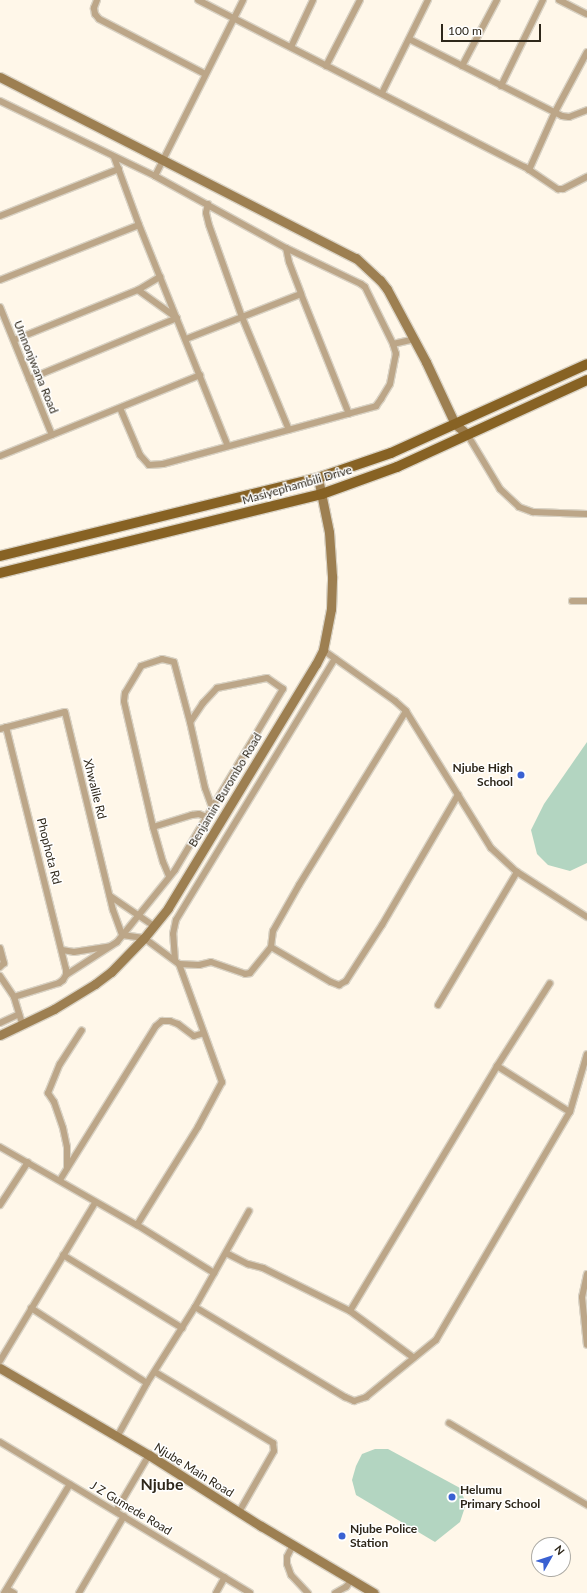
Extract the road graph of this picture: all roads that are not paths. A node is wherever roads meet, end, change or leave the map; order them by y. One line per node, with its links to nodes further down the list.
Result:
1 (97, 0): 18 (street)
2 (198, 0): 12 (street)
3 (242, 0): 12 (street)
4 (313, 0): 14 (street)
5 (360, 0): 16 (street)
6 (419, 0): 10 (street)
7 (497, 0): 17 (street)
8 (543, 0): 20 (street)
9 (559, 0): 11 (street)
10 (427, 2): 13 (street)
11 (587, 14)
12 (234, 18): 14 (street); 18 (street)
13 (409, 39): 17 (street); 21 (street)
14 (291, 47): 16 (street)
15 (587, 52): 24 (street)
16 (326, 66): 21 (street)
17 (462, 66): 20 (street)
18 (205, 74): 26 (street)
19 (0, 77): 26 (street)
20 (501, 86): 24 (street)
21 (382, 93): 28 (street)
22 (2, 103): 25 (street)
23 (587, 110): 24 (street)
24 (555, 112): 28 (street)
25 (114, 157): 27 (street); 29 (street)
26 (162, 161): 29 (street); 42 (street)
27 (119, 169): 32 (street); 33 (street)
28 (529, 170): 30 (street)
29 (155, 176): 31 (street)
30 (587, 177)
31 (208, 204): 34 (street); 40 (street)
32 (0, 216)
33 (139, 225): 35 (street); 36 (street)
34 (286, 248): 38 (street); 45 (street)
35 (160, 276): 37 (street); 41 (street)
36 (0, 280)
37 (138, 290): 41 (street); 43 (street)
38 (301, 294): 40 (street); 51 (street)
39 (0, 307): 43 (street, Umnonjwana Road)
40 (242, 317): 44 (street); 53 (street)
41 (177, 318): 44 (street); 48 (street)
42 (414, 339): 45 (street); 52 (street)
43 (14, 340): 48 (street, Umnonjwana Road)
44 (186, 340): 47 (street)
45 (393, 344): 51 (street)
46 (587, 364): 52 (main road, Masiyephambili Drive)
47 (200, 375): 50 (street); 56 (street)
48 (29, 378): 55 (street, Umnonjwana Road)
49 (587, 380): 54 (main road, Masiyephambili Drive)
50 (120, 408): 55 (street); 56 (street)
51 (349, 414): 53 (street)
52 (455, 424): 54 (street); 58 (main road, Masiyephambili Drive)
53 (289, 430): 56 (street)
54 (467, 434): 59 (main road, Masiyephambili Drive); 60 (street)
55 (52, 435): 57 (street)
56 (228, 446)
57 (0, 456)
58 (318, 478): 59 (street, Benjamin Burombo Road); 61 (main road, Masiyephambili Drive)
59 (322, 494): 62 (main road, Masiyephambili Drive); 65 (street, Benjamin Burombo Road)
60 (587, 514)
61 (0, 556)
62 (0, 573)
63 (572, 601): 64 (street)
64 (587, 601)
65 (323, 650): 66 (street); 79 (street, Benjamin Burombo Road)
66 (336, 660): 67 (street); 86 (street)
67 (406, 711): 70 (street); 83 (street)
68 (190, 722): 71 (street); 71 (street); 73 (street)
69 (3, 728): 76 (street, Xhwalile Rd); 85 (street, Phophota Rd)
70 (458, 795): 74 (street); 83 (street)
71 (212, 807): 72 (street)
72 (206, 817): 73 (street); 75 (street)
73 (153, 827): 75 (street)
74 (517, 872): 78 (street); 92 (street)
75 (169, 876): 77 (street)
76 (110, 896): 77 (street); 80 (street, Xhwalile Rd)
77 (139, 915): 79 (street); 80 (street)
78 (587, 917)
79 (154, 926): 81 (street, Benjamin Burombo Road)
80 (122, 935): 81 (street); 82 (street)
81 (144, 938): 86 (street); 95 (street, Benjamin Burombo Road)
82 (113, 945): 85 (street); 89 (street)
83 (271, 947): 86 (street)
84 (0, 948): 87 (street)
85 (62, 950): 89 (street, Phophota Rd)
86 (177, 962): 97 (street)
87 (0, 967)
88 (0, 976): 91 (street)
89 (65, 978): 91 (street)
90 (550, 983): 100 (street)
91 (14, 997): 93 (street)
92 (438, 1005)
93 (19, 1014): 94 (street); 95 (street)
94 (0, 1023)
95 (22, 1024): 98 (street, Benjamin Burombo Road)
96 (82, 1030): 104 (street)
97 (204, 1033): 104 (street); 109 (street)
98 (0, 1035)
99 (587, 1054): 101 (street)
100 (497, 1066): 101 (street); 117 (street)
101 (570, 1112): 120 (street)
102 (0, 1147): 103 (street)
103 (28, 1162): 105 (street); 107 (street)
104 (67, 1170): 105 (street)
105 (60, 1180): 106 (street)
106 (95, 1203): 109 (street); 111 (street)
107 (0, 1205)
108 (249, 1211): 110 (street)
109 (137, 1225): 112 (street)
110 (226, 1253): 112 (street); 117 (street)
111 (63, 1255): 115 (street); 118 (street)
112 (214, 1273): 114 (street)
113 (587, 1274): 116 (street)
114 (195, 1307): 118 (street); 120 (street)
115 (31, 1308): 121 (street); 124 (street)
116 (585, 1309): 119 (street)
117 (350, 1311): 120 (street)
118 (182, 1328): 123 (street)
119 (587, 1345)
120 (414, 1358)
121 (0, 1361)
122 (0, 1368): 126 (street, Njube Main Road)
123 (155, 1372): 124 (street); 132 (street)
124 (147, 1383): 126 (street)
125 (449, 1423): 130 (street)
126 (117, 1437): 128 (street, Njube Main Road)
127 (0, 1442): 129 (street, J Z Gumede Road)
128 (149, 1456): 131 (street); 132 (street, Njube Main Road)
129 (70, 1484): 131 (street, J Z Gumede Road); 137 (street)
130 (587, 1505)
131 (116, 1511): 133 (street, J Z Gumede Road)
132 (239, 1512): 134 (street, Njube Main Road)
133 (124, 1516): 135 (street, J Z Gumede Road); 139 (street)
134 (293, 1545): 136 (street, Njube Main Road); 142 (street)
135 (225, 1578): 140 (street); 141 (street, J Z Gumede Road)
136 (352, 1579): 143 (street); 144 (street, Njube Main Road)
137 (6, 1591): 138 (street)
138 (14, 1593)
139 (79, 1593)
140 (216, 1593)
141 (250, 1593)
142 (307, 1593)
143 (335, 1593)
144 (374, 1593)

